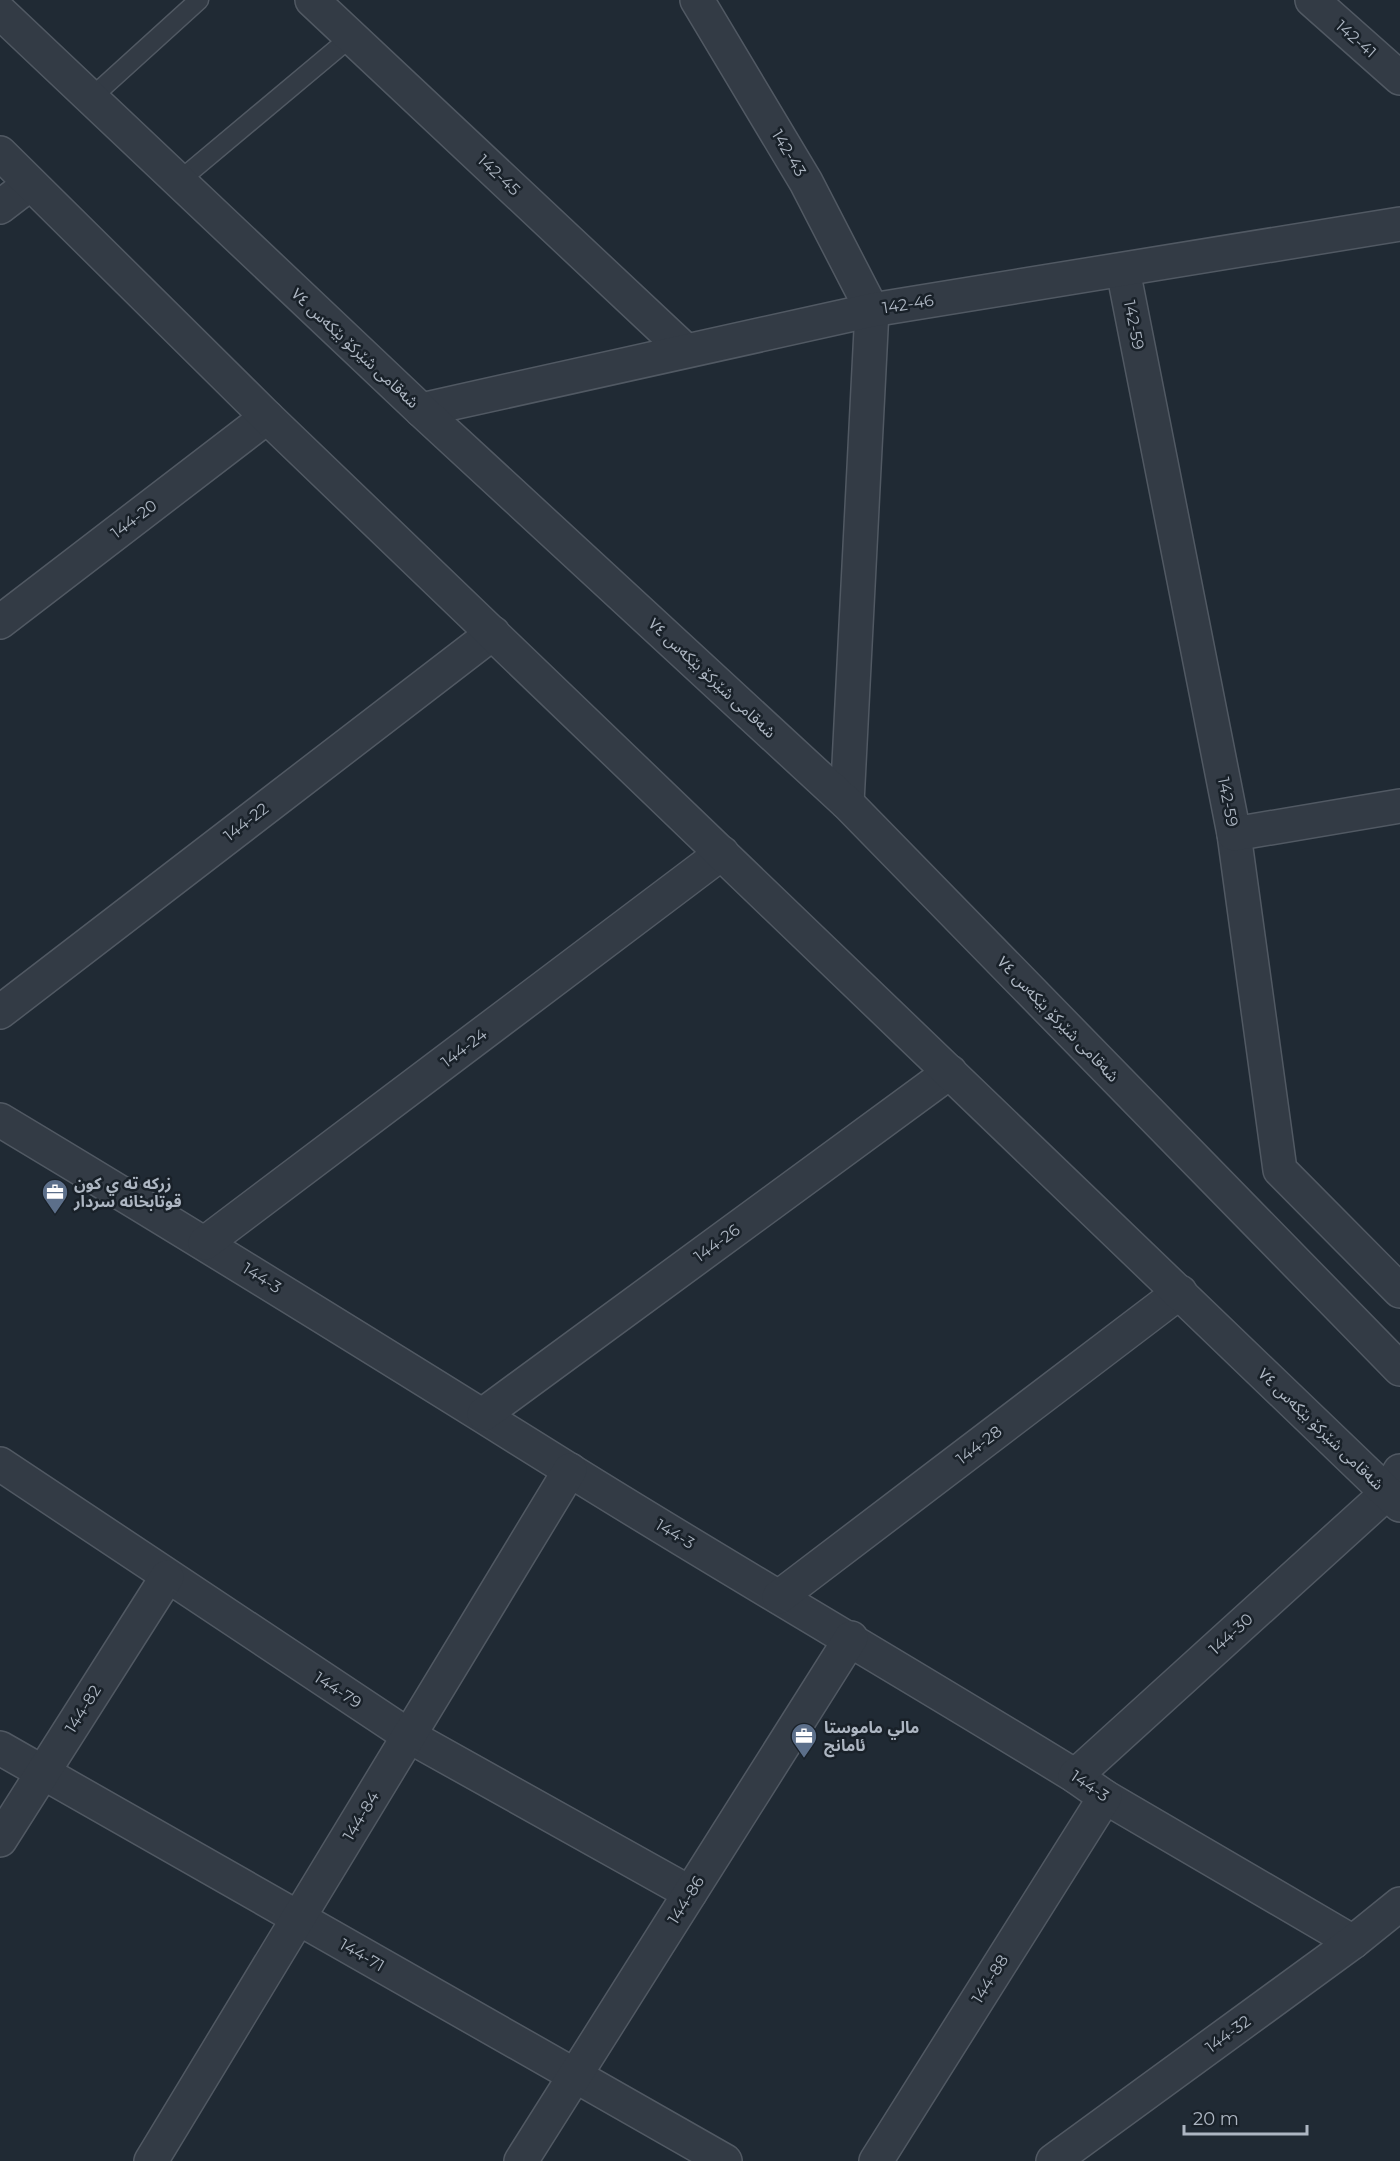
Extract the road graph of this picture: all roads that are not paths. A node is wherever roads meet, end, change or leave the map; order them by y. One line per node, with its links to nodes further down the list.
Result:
1 (199, 0): 8 (lane)
2 (312, 0): 6 (street, 142-45)
3 (697, 0): 15 (street, 142-43)
4 (1312, 0): 7 (street, 142-41)
5 (0, 12): 8 (street, شەقامی شێرکۆ بێکەس ٧٤)
6 (351, 37): 10 (lane); 16 (street, 142-45)
7 (1400, 78)
8 (91, 98): 10 (street, شەقامی شێرکۆ بێکەس ٧٤)
9 (0, 153): 11 (street, شەقامی شێرکۆ بێکەس ٧٤)
10 (178, 181): 17 (street, شەقامی شێرکۆ بێکەس ٧٤)
11 (30, 184): 12 (street); 18 (street, شەقامی شێرکۆ بێکەس ٧٤)
12 (0, 207)
13 (1400, 224): 14 (street, 142-46)
14 (1123, 270): 15 (street, 142-46); 23 (street, 142-59)
15 (872, 310): 16 (street, 142-46); 21 (street)
16 (685, 350): 17 (street, 142-46)
17 (421, 410): 21 (street, شەقامی شێرکۆ بێکەس ٧٤)
18 (267, 417): 19 (street, 144-20); 20 (street, شەقامی شێرکۆ بێکەس ٧٤)
19 (0, 622)
20 (493, 633): 24 (street, شەقامی شێرکۆ بێکەس ٧٤); 25 (street, 144-22)
21 (847, 803): 31 (street, شەقامی شێرکۆ بێکەس ٧٤)
22 (1400, 806): 23 (street)
23 (1234, 834): 30 (street, 142-59)
24 (722, 853): 26 (street, شەقامی شێرکۆ بێکەس ٧٤); 28 (street, 144-24)
25 (0, 1012)
26 (950, 1072): 29 (street, شەقامی شێرکۆ بێکەس ٧٤); 32 (street, 144-26)
27 (0, 1120): 28 (street, 144-3)
28 (206, 1243): 32 (street, 144-3)
29 (1179, 1292): 35 (street, شەقامی شێرکۆ بێکەس ٧٤); 37 (street, 144-28)
30 (1400, 1292)
31 (1400, 1369)
32 (484, 1414): 34 (street, 144-3)
33 (0, 1464): 36 (street, 144-79)
34 (570, 1470): 37 (street, 144-3); 39 (street, 144-84)
35 (1396, 1489): 42 (street, 144-30)
36 (167, 1577): 39 (street, 144-79); 41 (street, 144-82)
37 (779, 1598): 38 (street, 144-3)
38 (851, 1638): 42 (street, 144-3); 45 (street, 144-86)
39 (409, 1736): 45 (street, 144-79); 47 (street, 144-84)
40 (0, 1748): 41 (street, 144-71)
41 (43, 1772): 44 (street, 144-82); 47 (street, 144-71)
42 (1075, 1776): 43 (street, 144-3)
43 (1105, 1797): 48 (street, 144-3); 53 (street, 144-88)
44 (0, 1840)
45 (690, 1893): 49 (street, 144-86)
46 (1400, 1904): 48 (street, 144-32)
47 (298, 1918): 49 (street, 144-71); 50 (street, 144-84)
48 (1353, 1942): 54 (street, 144-32)
49 (575, 2076): 51 (street, 144-86); 52 (street, 144-71)
50 (151, 2161)
51 (521, 2161)
52 (725, 2161)
53 (876, 2161)
54 (1053, 2161)

